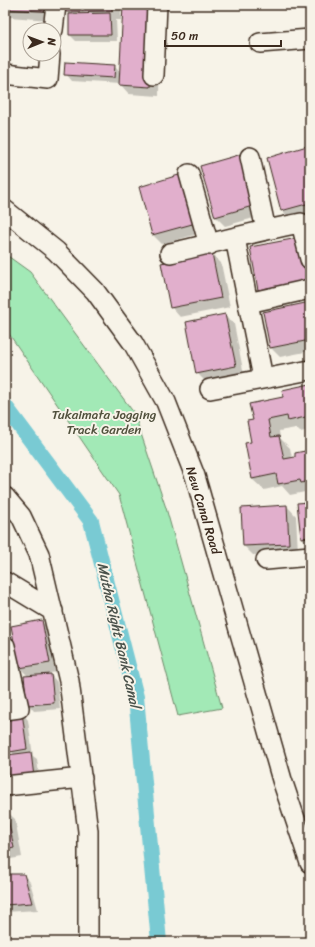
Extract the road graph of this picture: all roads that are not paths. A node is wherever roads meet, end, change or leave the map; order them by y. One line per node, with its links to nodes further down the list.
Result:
1 (56, 5): 3 (street)
2 (157, 5): 8 (street)
3 (54, 22)
4 (310, 39): 5 (street)
5 (260, 43)
6 (49, 62): 7 (street)
7 (5, 74)
8 (154, 75)
9 (250, 157): 12 (street)
10 (190, 174): 14 (street)
11 (5, 210): 31 (street, New Canal Road)
12 (266, 230): 13 (street); 16 (street)
13 (234, 238): 14 (street); 18 (street)
14 (209, 244): 15 (street)
15 (170, 253)
16 (310, 259)
17 (310, 289): 18 (street)
18 (248, 303): 20 (street)
19 (310, 370): 20 (street)
20 (263, 378): 21 (street)
21 (210, 389)
22 (5, 497): 26 (street)
23 (310, 556): 24 (street)
24 (266, 560)
25 (5, 582): 26 (street)
26 (53, 611): 29 (street)
27 (5, 646): 28 (street)
28 (5, 710)
29 (82, 778): 30 (street); 32 (street)
30 (5, 786)
31 (310, 863)
32 (88, 942)

